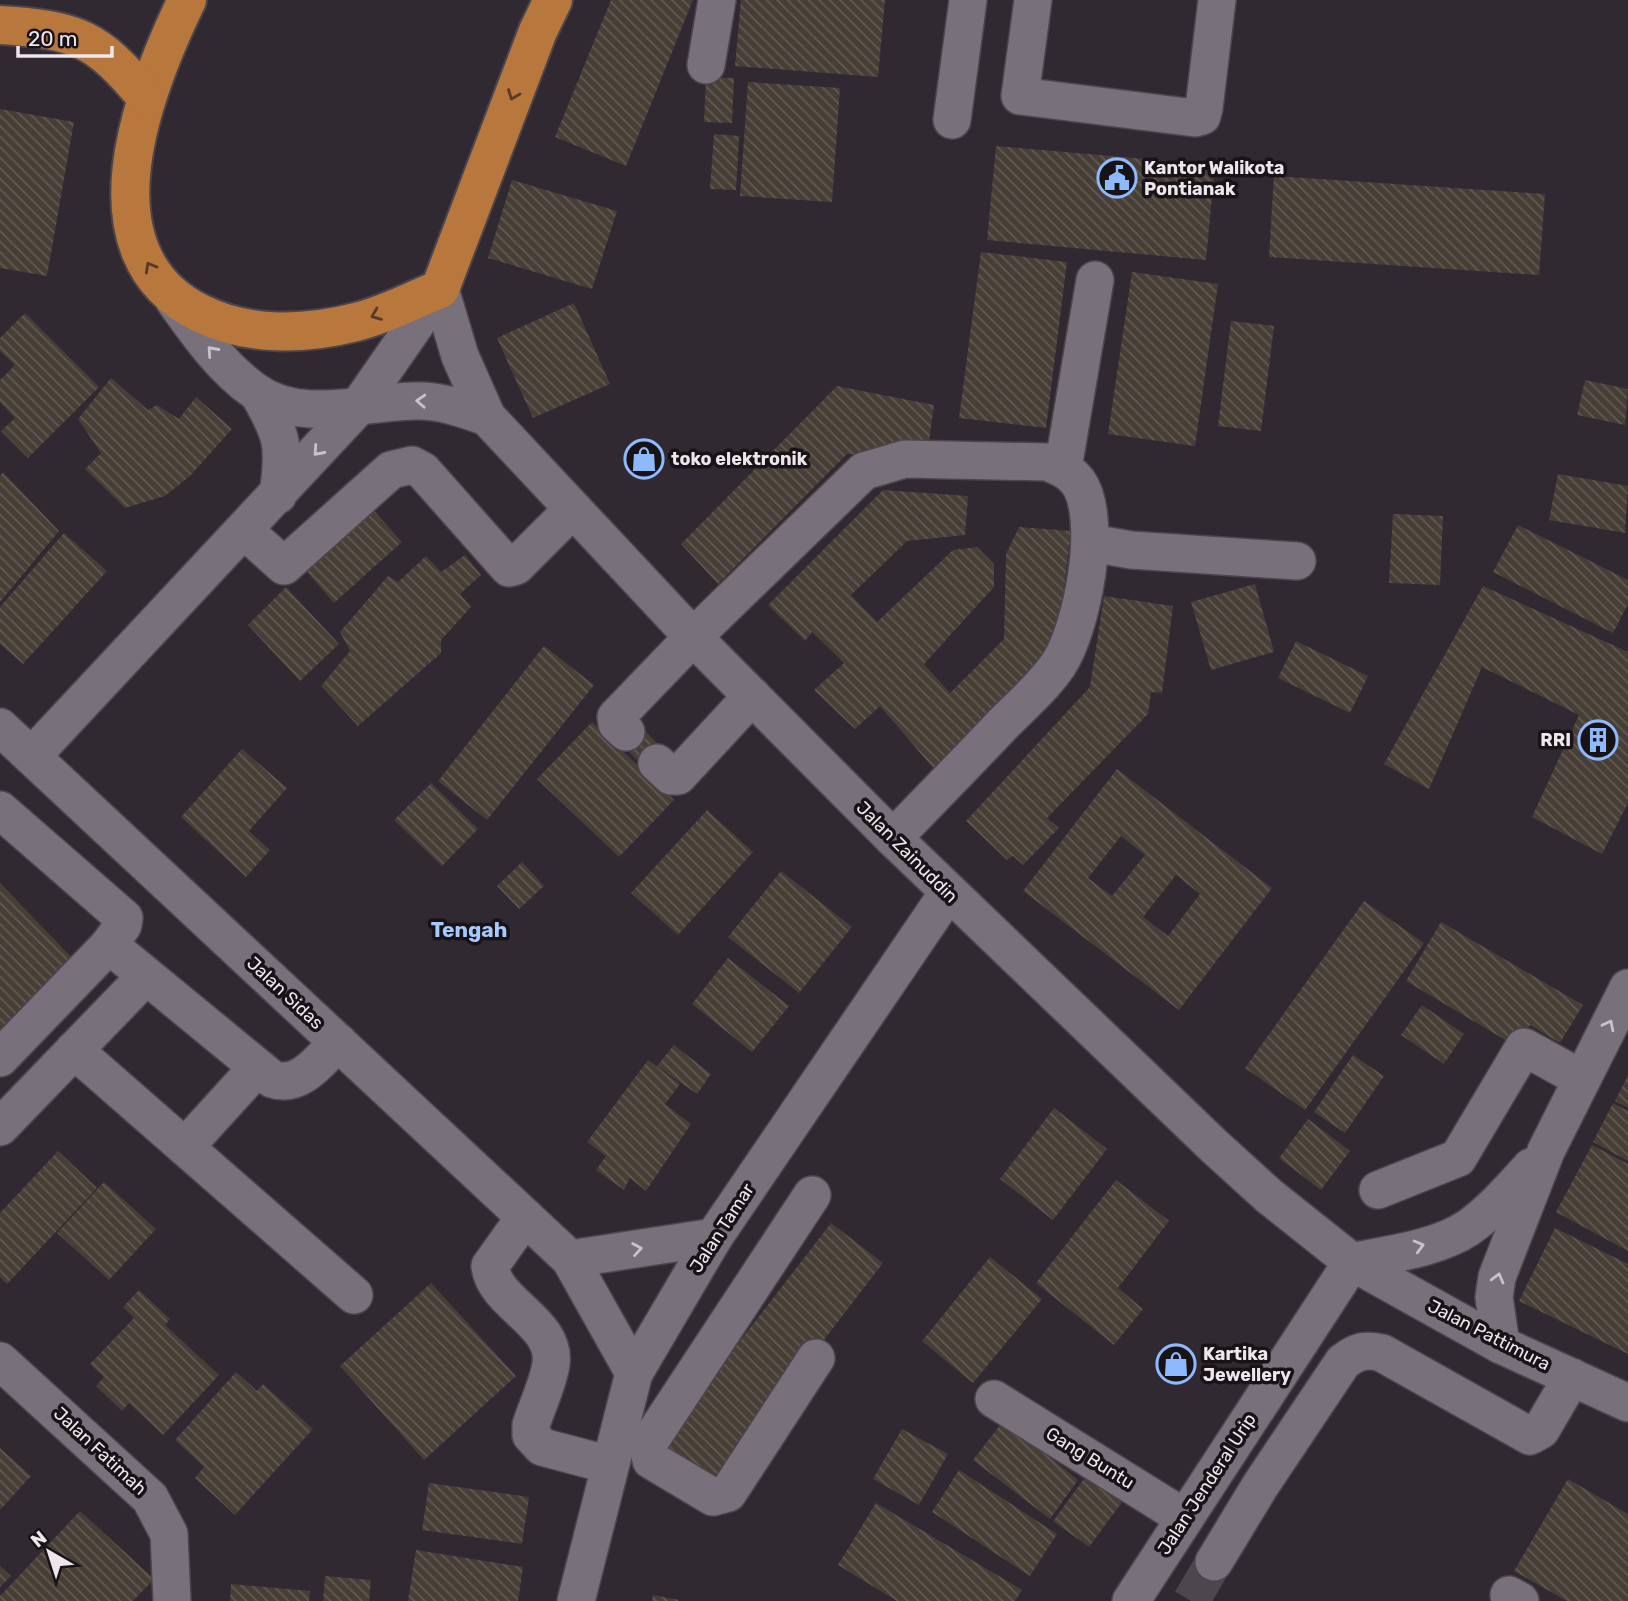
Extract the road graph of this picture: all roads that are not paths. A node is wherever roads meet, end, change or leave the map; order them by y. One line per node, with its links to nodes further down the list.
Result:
1 (187, 0): 9 (highway)
2 (717, 0): 8 (street)
3 (968, 0): 10 (street)
4 (1032, 0): 5 (street)
5 (1217, 0)
6 (541, 10): 12 (highway, one-way to 12)
7 (0, 25): 9 (highway)
8 (706, 65)
9 (146, 97): 13 (highway, one-way to 9)
10 (952, 120)
11 (1095, 280): 17 (street)
12 (440, 289): 13 (highway, one-way to 13); 15 (street); 16 (street, Jalan Zainuddin)
13 (174, 300): 14 (street, one-way to 13)
14 (258, 393): 15 (street, Jalan Zainuddin); 18 (street)
15 (358, 407): 16 (street, Jalan Zainuddin, one-way to 15); 18 (street, one-way to 18)
16 (488, 417): 19 (street, Jalan Zainuddin)
17 (1063, 468): 21 (street); 23 (street)
18 (278, 495): 20 (street)
19 (573, 509): 20 (street); 23 (street, Jalan Zainuddin)
20 (244, 530): 27 (street)
21 (1091, 543): 22 (street); 30 (street)
22 (1297, 561)
23 (693, 637): 24 (street, Jalan Zainuddin); 26 (street)
24 (752, 696): 28 (street); 30 (street, Jalan Zainuddin)
25 (0, 727): 27 (street, Jalan Sidas)
26 (626, 733)
27 (32, 756): 35 (street, Jalan Sidas)
28 (657, 763)
29 (0, 810): 32 (street)
30 (893, 838): 31 (street, Jalan Zainuddin)
31 (948, 893): 46 (street, Jalan Tamar); 48 (street, Jalan Zainuddin)
32 (109, 945): 33 (street); 37 (street)
33 (146, 976): 36 (street); 38 (street)
34 (1628, 988): 39 (street, one-way to 34)
35 (338, 1042): 38 (street); 45 (street, Jalan Sidas)
36 (74, 1050): 40 (street); 41 (street)
37 (0, 1058)
38 (256, 1069): 41 (street)
39 (1582, 1079): 42 (street); 43 (street)
40 (7, 1106)
41 (185, 1147): 49 (street)
42 (1546, 1151): 48 (street, one-way to 42); 52 (street, one-way to 42)
43 (1378, 1190)
44 (812, 1195): 51 (street)
45 (524, 1217): 47 (street, Jalan Sidas); 60 (street)
46 (714, 1237): 47 (street, one-way to 46); 50 (street, Jalan Tamar)
47 (570, 1259): 55 (street, Jalan Sidas)
48 (1352, 1262): 52 (street, Jalan Pattimura); 59 (street, Jalan Jenderal Urip)
49 (354, 1295)
50 (671, 1309): 51 (street); 55 (street, Jalan Tamar)
51 (717, 1339): 53 (street)
52 (1501, 1345): 56 (street, Jalan Pattimura)
53 (816, 1359)
54 (1, 1364): 64 (street, Jalan Fatimah)
55 (634, 1373): 60 (street, Jalan Tamar)
56 (1572, 1377): 58 (street, Jalan Pattimura); 61 (street)
57 (994, 1399): 62 (street, Gang Buntu)
58 (1628, 1403)
59 (1222, 1462): 61 (street); 62 (street, Jalan Jenderal Urip)
60 (610, 1465): 65 (street, Jalan Tamar)
61 (1260, 1486): 63 (street)
62 (1185, 1518): 66 (street, Jalan Jenderal Urip)
63 (1214, 1562)
64 (172, 1601)
65 (576, 1601)
66 (1131, 1601)

